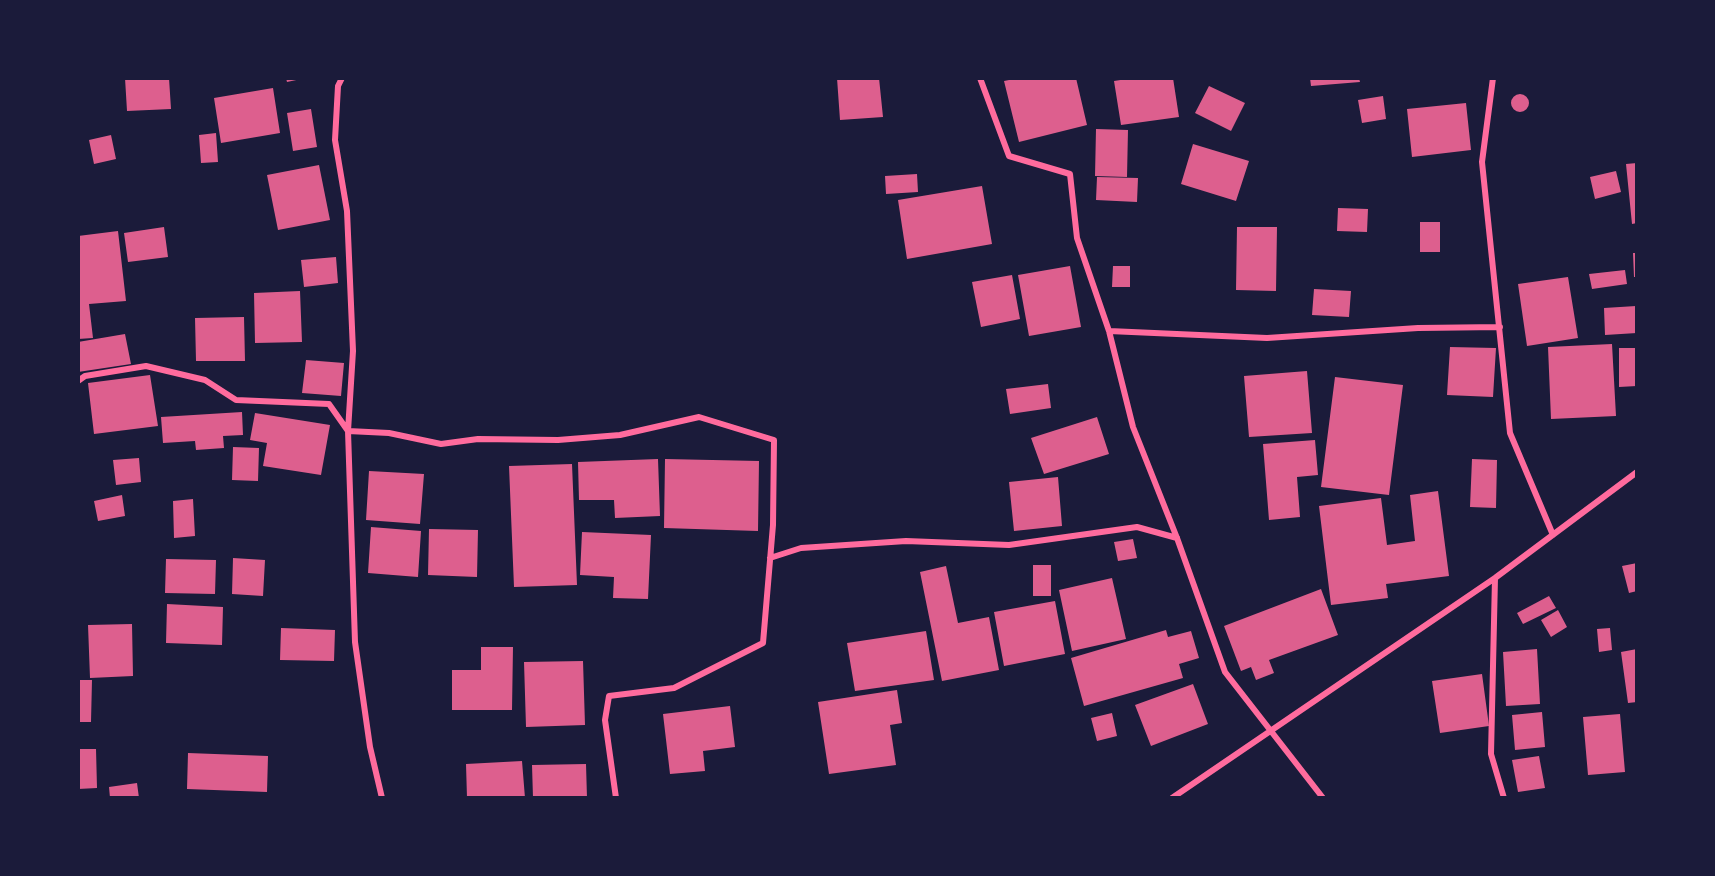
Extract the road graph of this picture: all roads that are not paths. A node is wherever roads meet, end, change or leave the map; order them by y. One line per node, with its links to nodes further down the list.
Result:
1 (342, 78): 7 (street)
2 (980, 78): 5 (street)
3 (1493, 78): 4 (street)
4 (1500, 327): 5 (street); 9 (street)
5 (1109, 331): 10 (street)
6 (78, 381): 7 (street)
7 (348, 431): 11 (street); 15 (street)
8 (1636, 473): 9 (street)
9 (1553, 535): 12 (street)
10 (1177, 538): 11 (street); 13 (street)
11 (770, 558): 16 (street)
12 (1495, 578): 13 (street); 19 (street)
13 (1271, 730): 14 (street); 18 (street)
14 (1179, 795): 17 (street)
15 (382, 798)
16 (616, 798)
17 (1172, 798)
18 (1323, 798)
19 (1504, 798)

